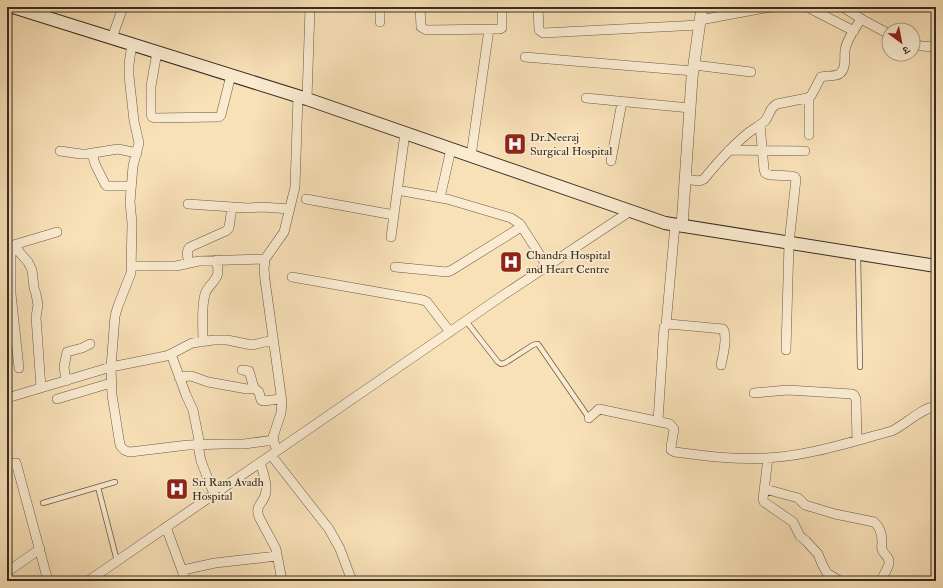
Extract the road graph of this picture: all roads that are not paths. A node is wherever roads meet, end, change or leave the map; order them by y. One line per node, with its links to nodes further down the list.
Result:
1 (13, 7): 18 (main road)
2 (123, 7): 18 (street)
3 (310, 7): 27 (street)
4 (380, 7): 13 (street)
5 (420, 7): 15 (street)
6 (502, 7): 15 (street)
7 (538, 7): 14 (street)
8 (702, 7): 14 (street)
9 (771, 7): 14 (street)
10 (843, 7): 12 (street)
11 (811, 9): 17 (street)
12 (865, 21): 16 (street); 17 (street)
13 (380, 22)
14 (700, 22): 24 (street)
15 (489, 29): 42 (street)
16 (881, 30)
17 (854, 31): 28 (street)
18 (112, 38): 19 (main road)
19 (132, 44): 22 (main road); 41 (street)
20 (921, 46): 21 (street)
21 (936, 47)
22 (157, 52): 26 (main road); 26 (street)
23 (525, 57): 24 (street)
24 (693, 68): 25 (street); 31 (street)
25 (751, 72)
26 (231, 75): 27 (main road)
27 (302, 97): 33 (main road); 51 (street)
28 (809, 97): 32 (street); 34 (street)
29 (586, 98): 30 (street)
30 (622, 102): 31 (street); 43 (street)
31 (690, 108): 44 (street)
32 (760, 125): 36 (street); 39 (street)
33 (405, 133): 35 (main road); 46 (street)
34 (809, 135)
35 (451, 149): 42 (main road); 47 (street)
36 (729, 150): 39 (street); 44 (street)
37 (805, 150): 39 (street)
38 (60, 151): 40 (street)
39 (763, 151): 58 (street)
40 (92, 153): 41 (street); 45 (street)
41 (137, 153): 45 (street)
42 (471, 156): 52 (main road)
43 (612, 161)
44 (685, 180): 54 (street)
45 (131, 186): 64 (street)
46 (397, 190): 47 (street); 53 (street)
47 (440, 198): 55 (street)
48 (306, 199): 53 (street)
49 (188, 204): 50 (street)
50 (232, 207): 51 (street); 63 (street)
51 (290, 209): 61 (street)
52 (629, 212): 54 (main road); 65 (street)
53 (394, 215): 57 (street)
54 (678, 226): 58 (main road); 70 (street)
55 (521, 227): 65 (street); 67 (street)
56 (57, 232): 59 (street)
57 (391, 237)
58 (789, 243): 60 (main road); 75 (street)
59 (11, 246): 80 (street); 85 (street)
60 (858, 254): 66 (main road); 79 (lane)
61 (265, 259): 62 (street); 72 (street)
62 (217, 260): 63 (street); 73 (street)
63 (189, 263): 64 (street)
64 (132, 266): 78 (street)
65 (547, 266): 69 (street)
66 (936, 266)
67 (395, 267)
68 (292, 277): 71 (street)
69 (466, 321): 71 (street); 92 (lane)
70 (666, 324): 77 (street); 93 (street)
71 (450, 332): 97 (street)
72 (273, 340): 73 (street); 90 (street)
73 (203, 342): 76 (street)
74 (90, 344): 83 (street)
75 (786, 350)
76 (171, 354): 78 (street); 82 (street)
77 (722, 365)
78 (111, 367): 83 (street); 84 (street)
79 (860, 367)
80 (19, 368)
81 (242, 370): 86 (street)
82 (179, 377): 86 (street); 96 (street)
83 (66, 381): 85 (street)
84 (112, 383): 89 (street); 96 (street)
85 (41, 388): 88 (street)
86 (254, 388): 90 (street)
87 (754, 393): 95 (street)
88 (7, 398)
89 (57, 399)
90 (282, 399): 94 (street)
91 (933, 406): 95 (street)
92 (589, 418): 93 (street)
93 (658, 422): 98 (street)
94 (274, 440): 96 (street); 97 (street)
95 (857, 440): 98 (street)
96 (199, 445): 104 (street)
97 (274, 453): 99 (street); 116 (street)
98 (768, 458): 103 (street)
99 (260, 463): 104 (street); 108 (street)
100 (7, 465): 107 (street)
101 (115, 482): 102 (lane)
102 (98, 487): 105 (lane); 109 (lane)
103 (764, 489): 117 (street); 118 (street)
104 (214, 494): 106 (street)
105 (43, 503)
106 (166, 527): 109 (street); 110 (street)
107 (40, 549): 111 (street); 112 (street)
108 (277, 556): 110 (street); 115 (street)
109 (117, 561): 113 (street)
110 (183, 570): 114 (street)
111 (7, 572)
112 (48, 581)
113 (88, 581)
114 (186, 581)
115 (282, 581)
116 (352, 581)
117 (840, 581)
118 (881, 581)

